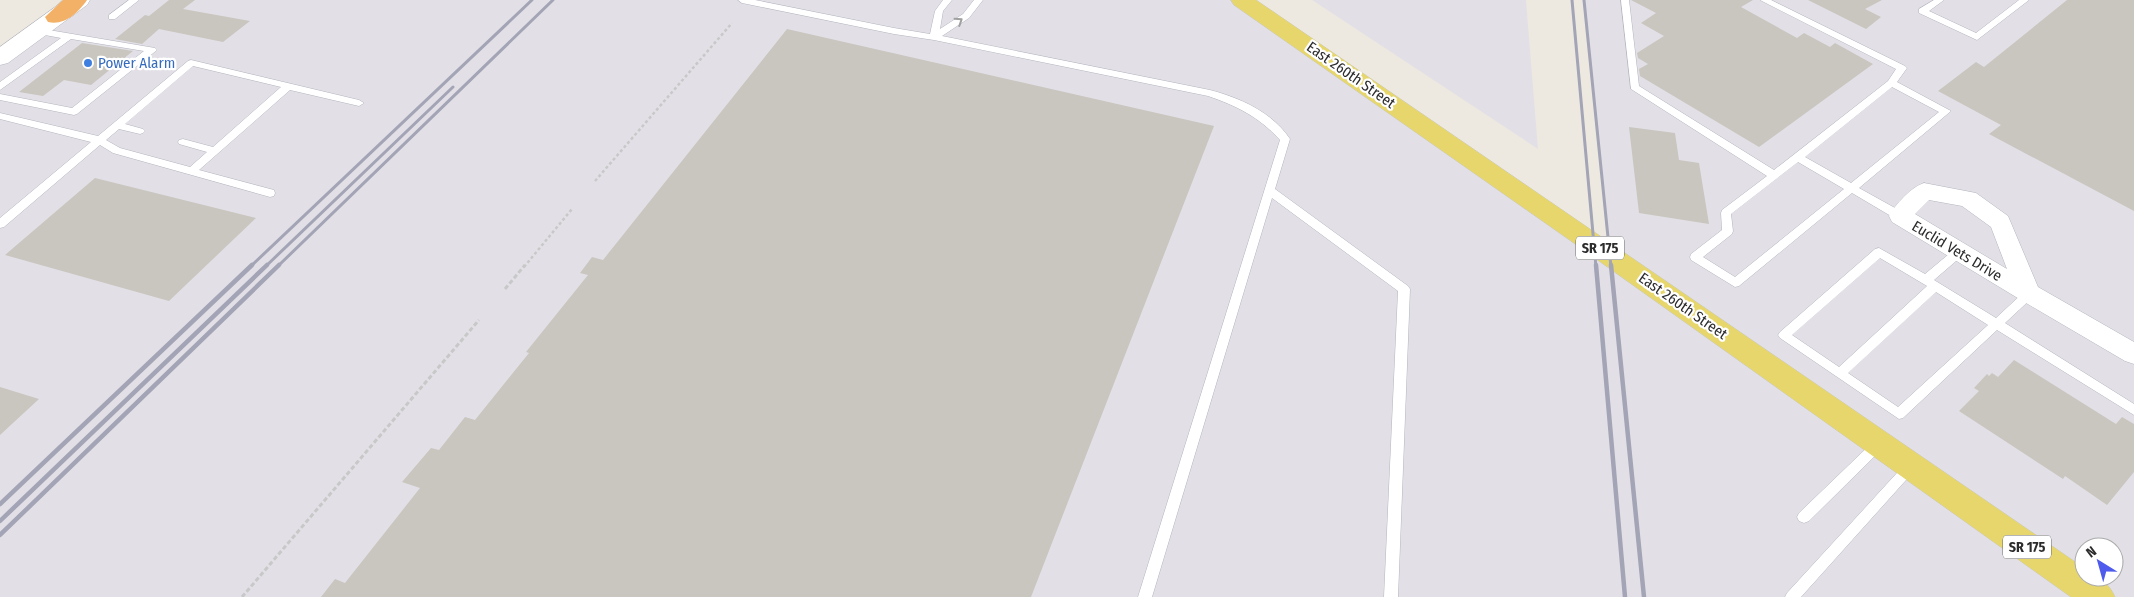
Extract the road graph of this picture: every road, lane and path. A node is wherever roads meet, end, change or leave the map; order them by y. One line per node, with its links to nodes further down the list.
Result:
1 (78, 0): 11 (highway)
2 (135, 0): 12 (lane)
3 (742, 0): 15 (lane)
4 (948, 0): 15 (lane)
5 (978, 0): 15 (lane, one-way to 5)
6 (1242, 0): 48 (main road, East 260th Street / SR 175)
7 (1625, 0): 31 (lane)
8 (1764, 0): 18 (lane)
9 (1940, 0): 10 (lane)
10 (2025, 0)
11 (56, 17): 14 (street)
12 (112, 17)
13 (732, 23): 32 (path)
14 (37, 31): 16 (lane); 17 (street)
15 (934, 36): 34 (lane)
16 (68, 38): 20 (lane); 21 (lane)
17 (0, 58)
18 (1891, 83): 29 (lane); 33 (lane)
19 (288, 86): 22 (lane); 24 (lane); 28 (lane)
20 (0, 87)
21 (0, 97)
22 (359, 103)
23 (0, 116): 26 (lane)
24 (117, 125): 25 (lane); 26 (lane)
25 (140, 131)
26 (99, 140): 30 (lane); 38 (lane)
27 (183, 142): 28 (lane)
28 (215, 150): 30 (lane)
29 (1798, 157): 31 (lane); 33 (lane)
30 (192, 171): 35 (lane)
31 (1774, 175): 33 (lane)
32 (595, 181)
33 (1850, 187): 37 (lane)
34 (1270, 191): 53 (lane); 54 (lane)
35 (270, 193)
36 (572, 209): 41 (path)
37 (1900, 216): 39 (street, Euclid Vets Drive); 42 (street, Euclid Vets Drive)
38 (0, 224)
39 (1959, 252): 40 (lane); 42 (street, Euclid Vets Drive)
40 (1931, 283): 44 (lane); 46 (lane); 46 (lane)
41 (505, 289)
42 (2029, 294): 44 (lane); 45 (street, Euclid Vets Drive)
43 (479, 320): 52 (path)
44 (1997, 325): 46 (lane); 47 (lane)
45 (2134, 354)
46 (1840, 373)
47 (2134, 410)
48 (1879, 444): 49 (main road, East 260th Street / SR 175); 50 (lane)
49 (1911, 466): 51 (main road, East 260th Street / SR 175); 55 (lane)
50 (1804, 517)
51 (2084, 593)
52 (242, 597)
53 (1145, 597)
54 (1390, 597)
55 (1792, 597)

